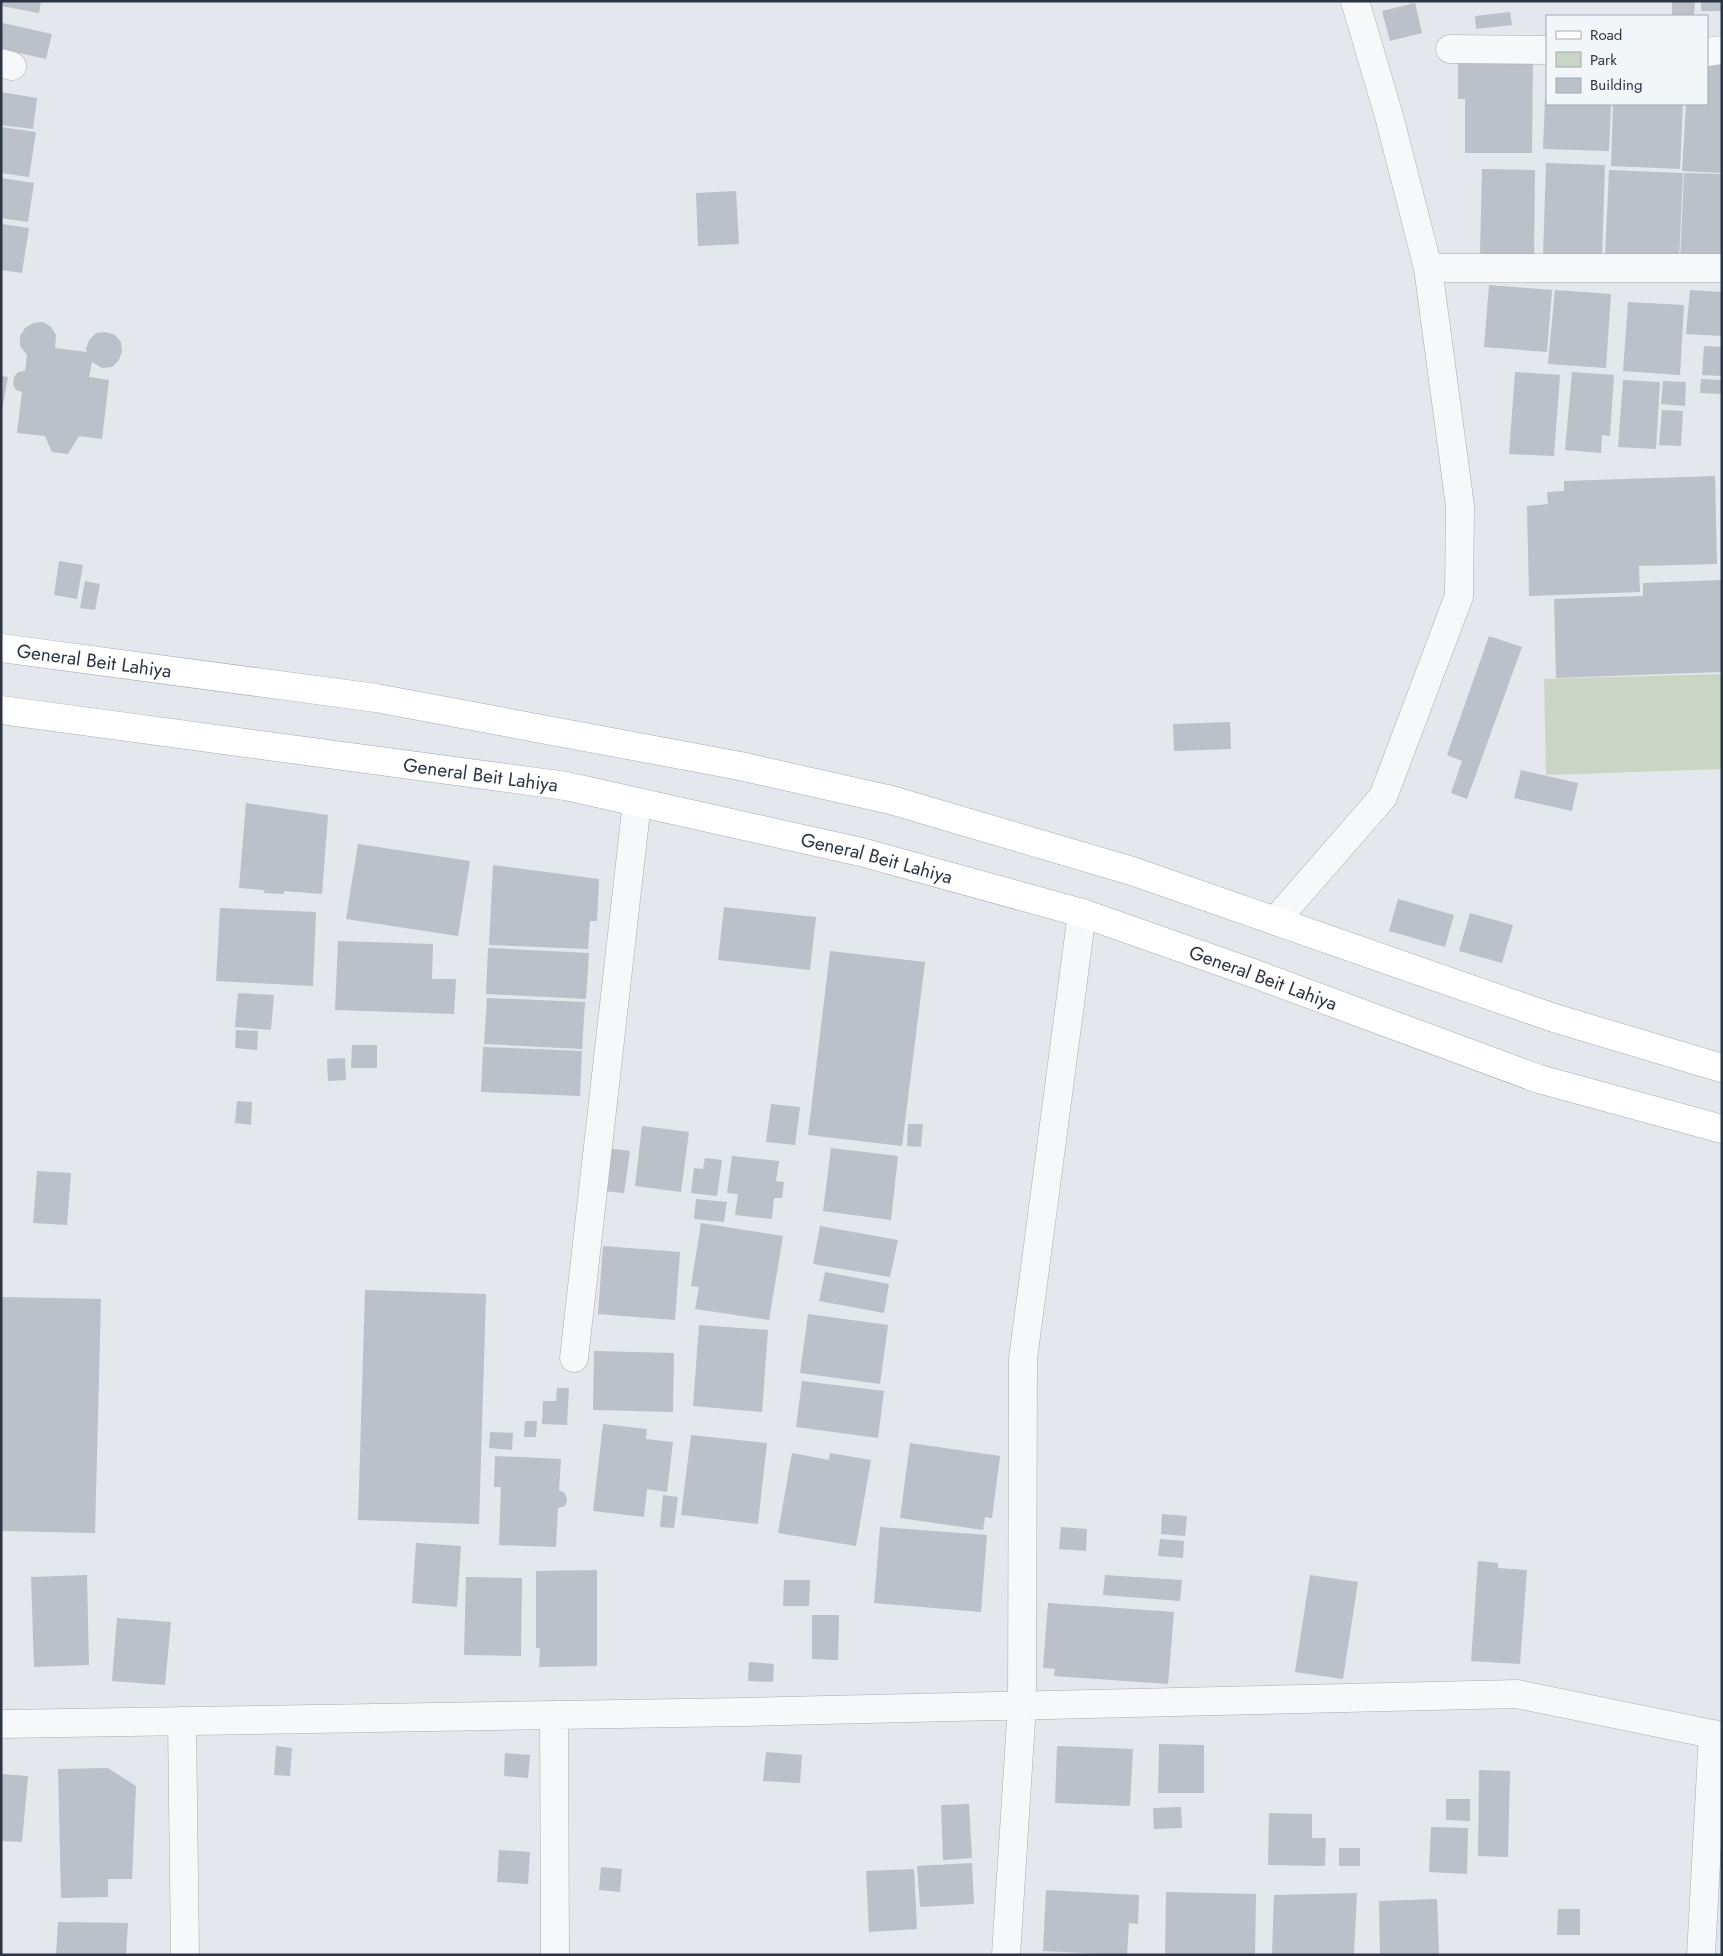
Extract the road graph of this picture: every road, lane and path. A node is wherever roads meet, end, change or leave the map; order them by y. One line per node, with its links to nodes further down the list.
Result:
1 (1355, 1): 6 (street)
2 (1450, 49): 3 (street)
3 (1546, 50)
4 (1722, 50): 5 (street)
5 (1708, 52)
6 (1428, 268): 7 (street); 12 (street)
7 (1722, 268)
8 (1, 648): 12 (main road, General Beit Lahiya)
9 (1, 710): 10 (main road, General Beit Lahiya)
10 (637, 802): 11 (main road, General Beit Lahiya); 15 (street)
11 (1082, 913): 14 (main road, General Beit Lahiya); 16 (street)
12 (1275, 921): 13 (main road, General Beit Lahiya)
13 (1722, 1068)
14 (1722, 1129)
15 (574, 1358)
16 (1022, 1705): 17 (street); 20 (street); 23 (street)
17 (554, 1715): 18 (street); 22 (street)
18 (182, 1721): 19 (street); 21 (street)
19 (1, 1724)
20 (1717, 1735): 24 (street)
21 (185, 1955)
22 (555, 1955)
23 (1006, 1955)
24 (1701, 1955)

